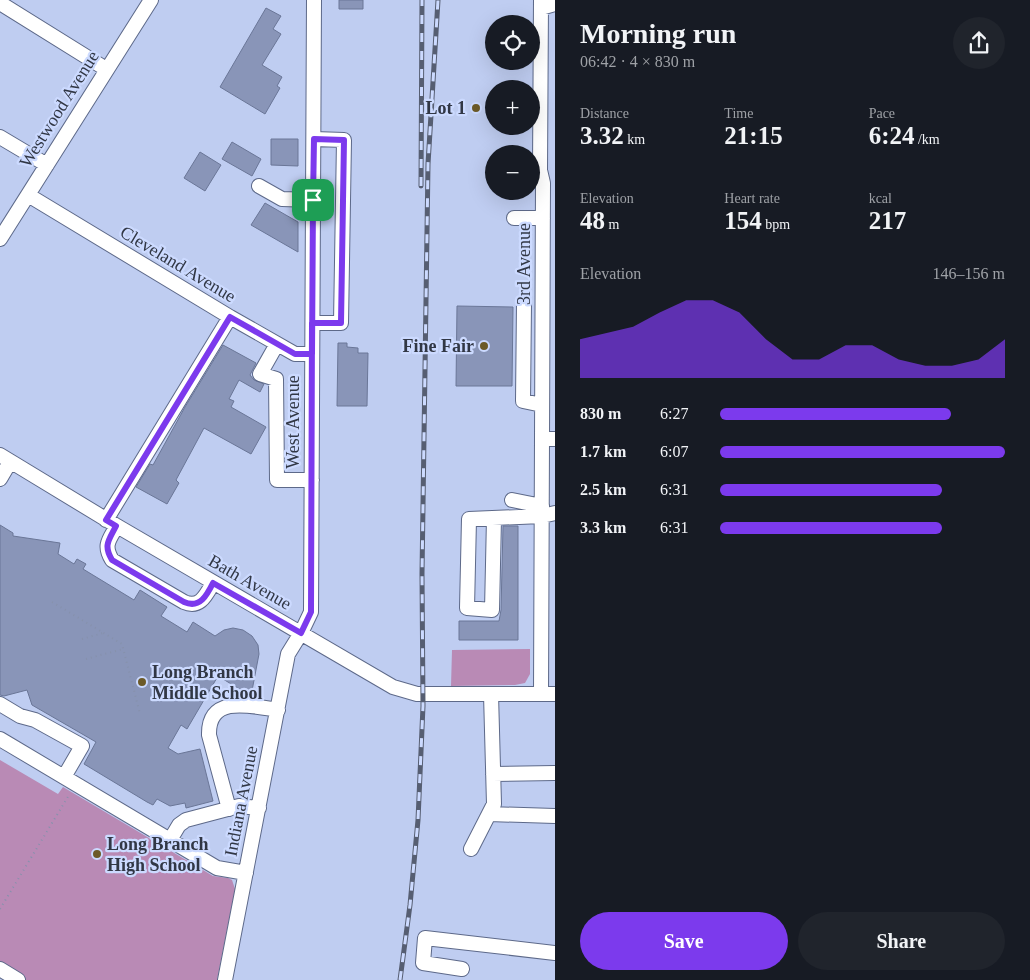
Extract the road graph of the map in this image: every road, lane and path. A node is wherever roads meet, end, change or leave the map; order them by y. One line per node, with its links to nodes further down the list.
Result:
1 (151, 0): 6 (street, Westwood Avenue)
2 (314, 0): 8 (street, West Avenue)
3 (0, 3): 6 (street)
4 (541, 4): 5 (street); 14 (street, 3rd Avenue)
5 (555, 4)
6 (106, 69): 9 (street, Westwood Avenue)
7 (0, 137): 9 (street)
8 (314, 139): 12 (street, West Avenue); 18 (street)
9 (47, 165): 11 (street, Westwood Avenue)
10 (259, 186): 12 (street)
11 (28, 195): 15 (street, Westwood Avenue); 17 (street, Cleveland Avenue)
12 (313, 200): 18 (street, West Avenue)
13 (514, 218): 14 (street)
14 (542, 218): 16 (street, 3rd Avenue)
15 (0, 239)
16 (542, 306): 20 (street, 3rd Avenue); 22 (street)
17 (230, 317): 19 (street, Cleveland Avenue); 30 (street)
18 (312, 323): 21 (street, West Avenue)
19 (277, 344): 21 (street, Cleveland Avenue); 26 (street)
20 (548, 346): 22 (street, 3rd Avenue)
21 (312, 354): 26 (street, West Avenue)
22 (542, 405): 23 (street, 3rd Avenue)
23 (548, 439): 28 (street, 3rd Avenue)
24 (5, 459): 25 (street); 30 (street, Bath Avenue)
25 (0, 479)
26 (312, 480): 34 (street, West Avenue)
27 (512, 500): 28 (street)
28 (546, 511): 29 (street); 39 (street, 3rd Avenue)
29 (494, 518): 29 (street)
30 (111, 523): 31 (street, Bath Avenue); 31 (street)
31 (213, 583): 34 (street, Bath Avenue)
32 (52, 602): 33 (path)
33 (102, 632): 35 (path); 36 (path)
34 (301, 633): 38 (street, Bath Avenue); 41 (street, Indiana Avenue)
35 (82, 639)
36 (124, 649): 37 (path); 42 (path)
37 (86, 659)
38 (491, 694): 39 (street, Bath Avenue); 45 (street)
39 (548, 694)
40 (0, 704): 46 (street)
41 (278, 710): 48 (street, Indiana Avenue); 49 (street)
42 (140, 714)
43 (0, 739): 46 (street)
44 (555, 773): 45 (street)
45 (494, 774): 50 (street)
46 (64, 777): 52 (street)
47 (71, 791): 55 (path)
48 (259, 808): 49 (street); 54 (street, Indiana Avenue)
49 (229, 809): 52 (street)
50 (490, 814): 51 (street); 53 (street)
51 (555, 816)
52 (170, 840): 54 (street)
53 (471, 849)
54 (246, 873): 60 (street, Indiana Avenue)
55 (0, 908)
56 (555, 953): 58 (street)
57 (0, 969): 59 (street)
58 (462, 969)
59 (18, 980)
60 (226, 980)

